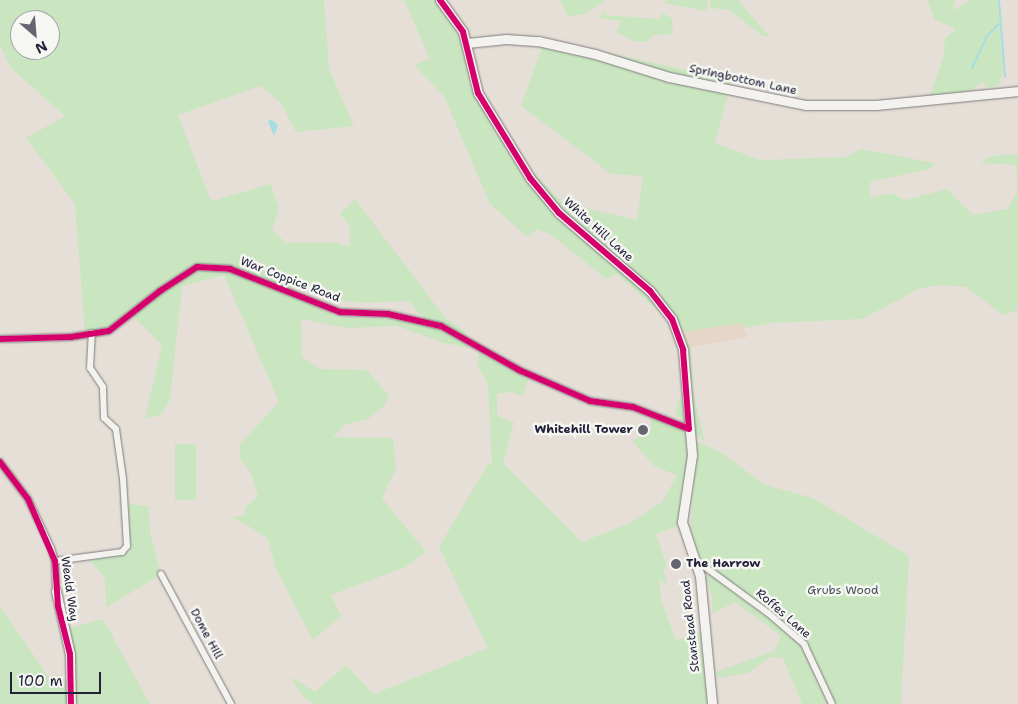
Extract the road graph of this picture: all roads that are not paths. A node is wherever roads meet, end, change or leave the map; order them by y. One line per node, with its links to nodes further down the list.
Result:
1 (440, 0): 2 (street, White Hill Lane)
2 (467, 43): 3 (street, Springbottom Lane); 6 (street, White Hill Lane)
3 (1018, 91)
4 (92, 334): 5 (street, War Coppice Road); 6 (street, War Coppice Road); 8 (street)
5 (0, 339)
6 (689, 429): 9 (street, Stanstead Road)
7 (0, 462): 8 (street, Weald Way)
8 (56, 561): 11 (street, Weald Way)
9 (695, 564): 14 (street, Stanstead Road); 15 (street, Roffes Lane)
10 (161, 574): 13 (street, Dome Hill)
11 (56, 591): 12 (street, Weald Way)
12 (72, 704)
13 (231, 704)
14 (712, 704)
15 (832, 704)

